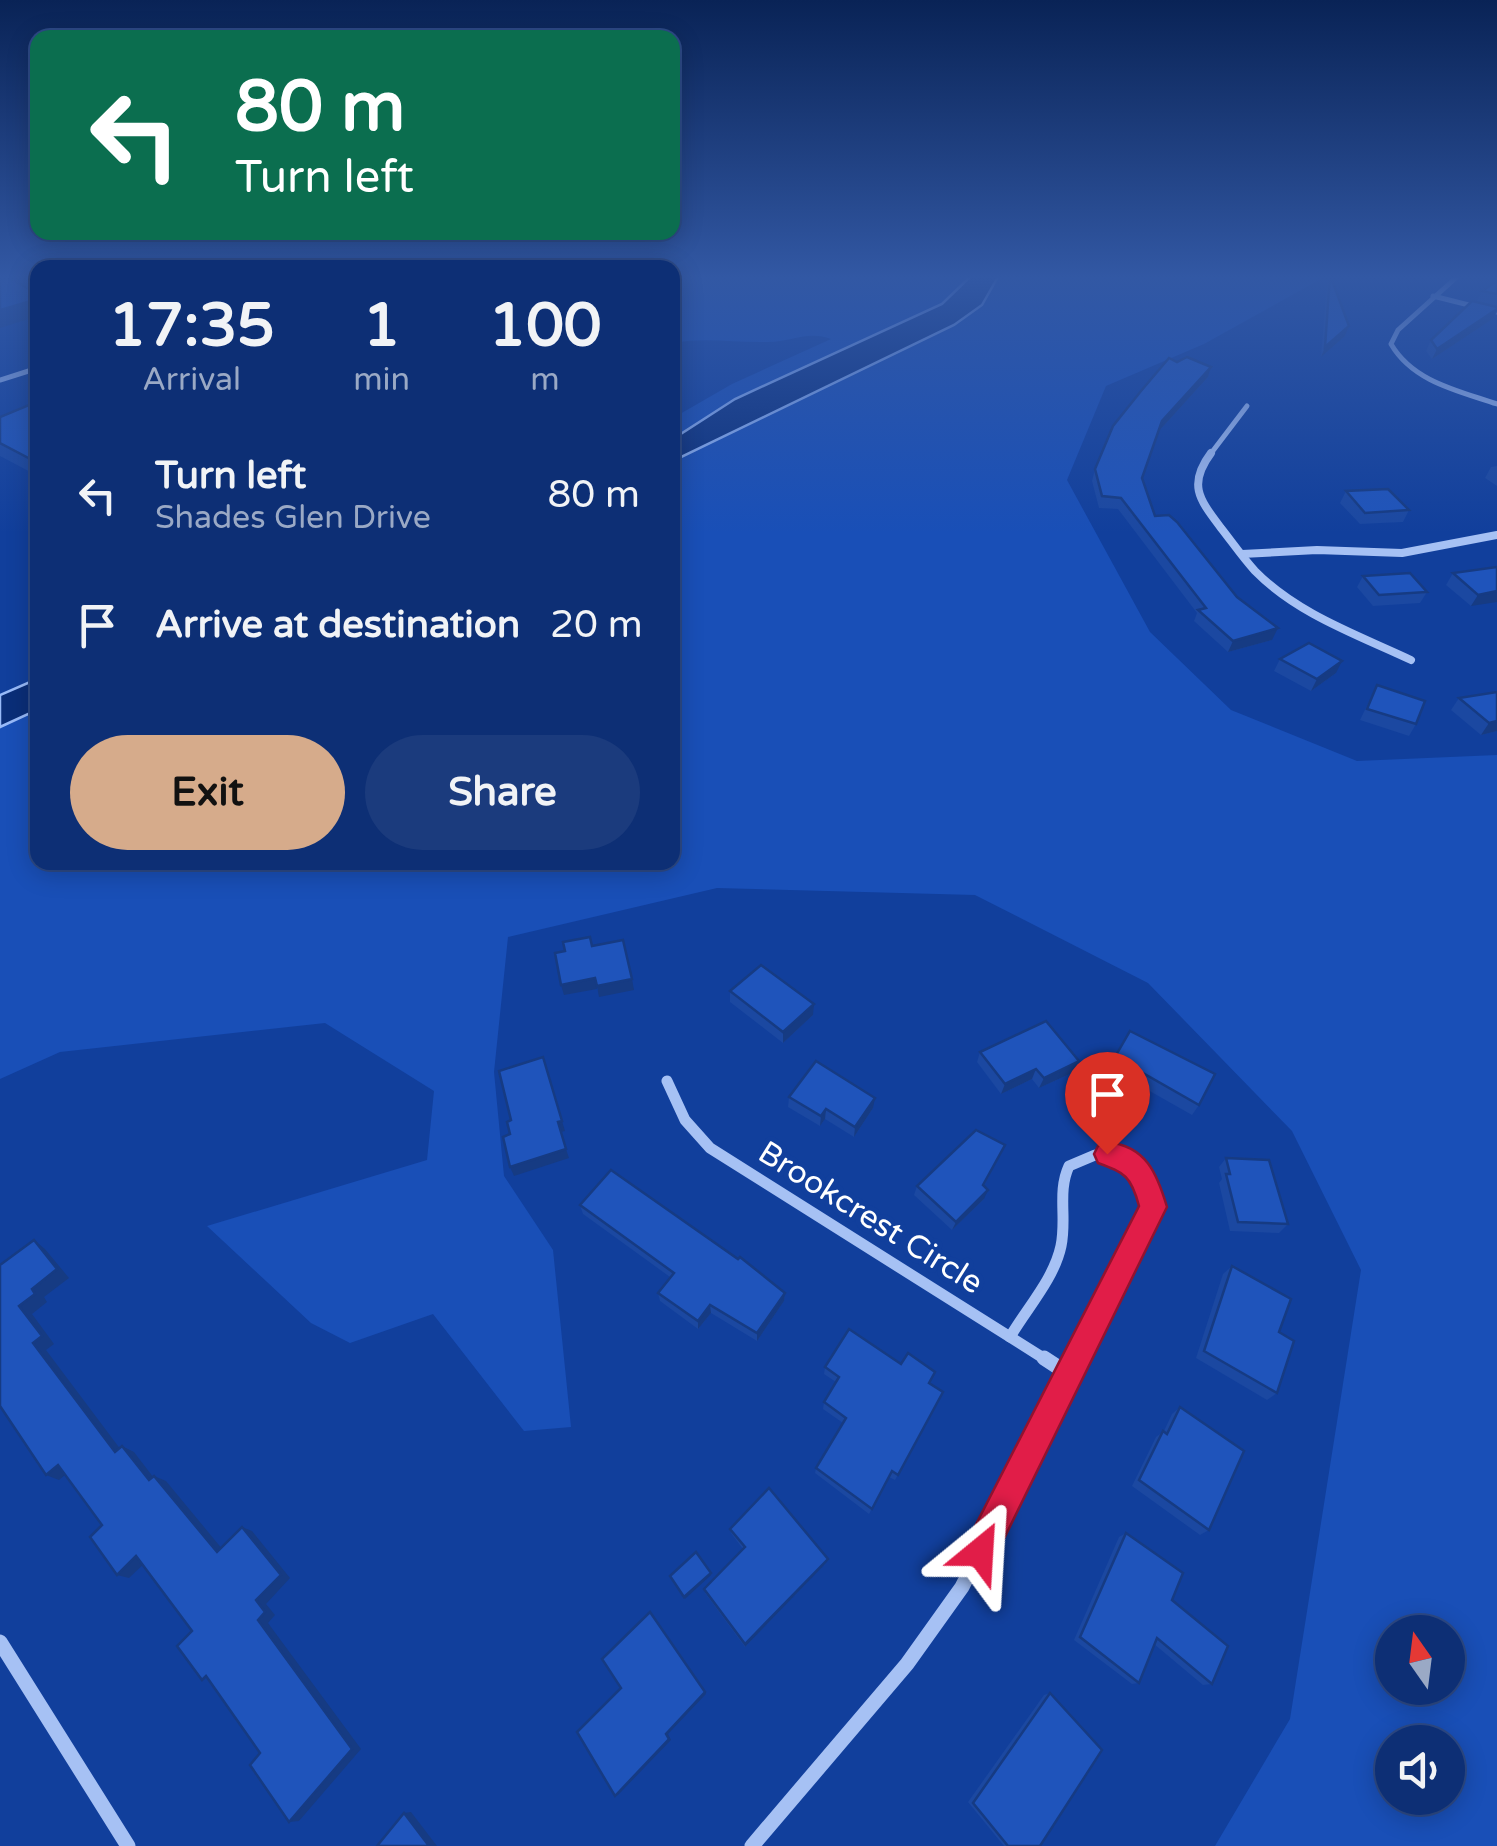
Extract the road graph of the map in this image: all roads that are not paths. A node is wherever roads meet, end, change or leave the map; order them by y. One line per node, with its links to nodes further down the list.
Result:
1 (1405, 361): 4 (street)
2 (30, 371): 3 (street)
3 (0, 380)
4 (1497, 404)
5 (1247, 406): 7 (street)
6 (1497, 535): 7 (street)
7 (1242, 554): 8 (street)
8 (1411, 660)
9 (666, 1081): 10 (street, Brookcrest Circle)
10 (1010, 1337): 11 (street, Brookcrest Circle); 11 (street)
11 (1070, 1375): 14 (street)
12 (0, 1642): 13 (street)
13 (128, 1846)
14 (752, 1846)

